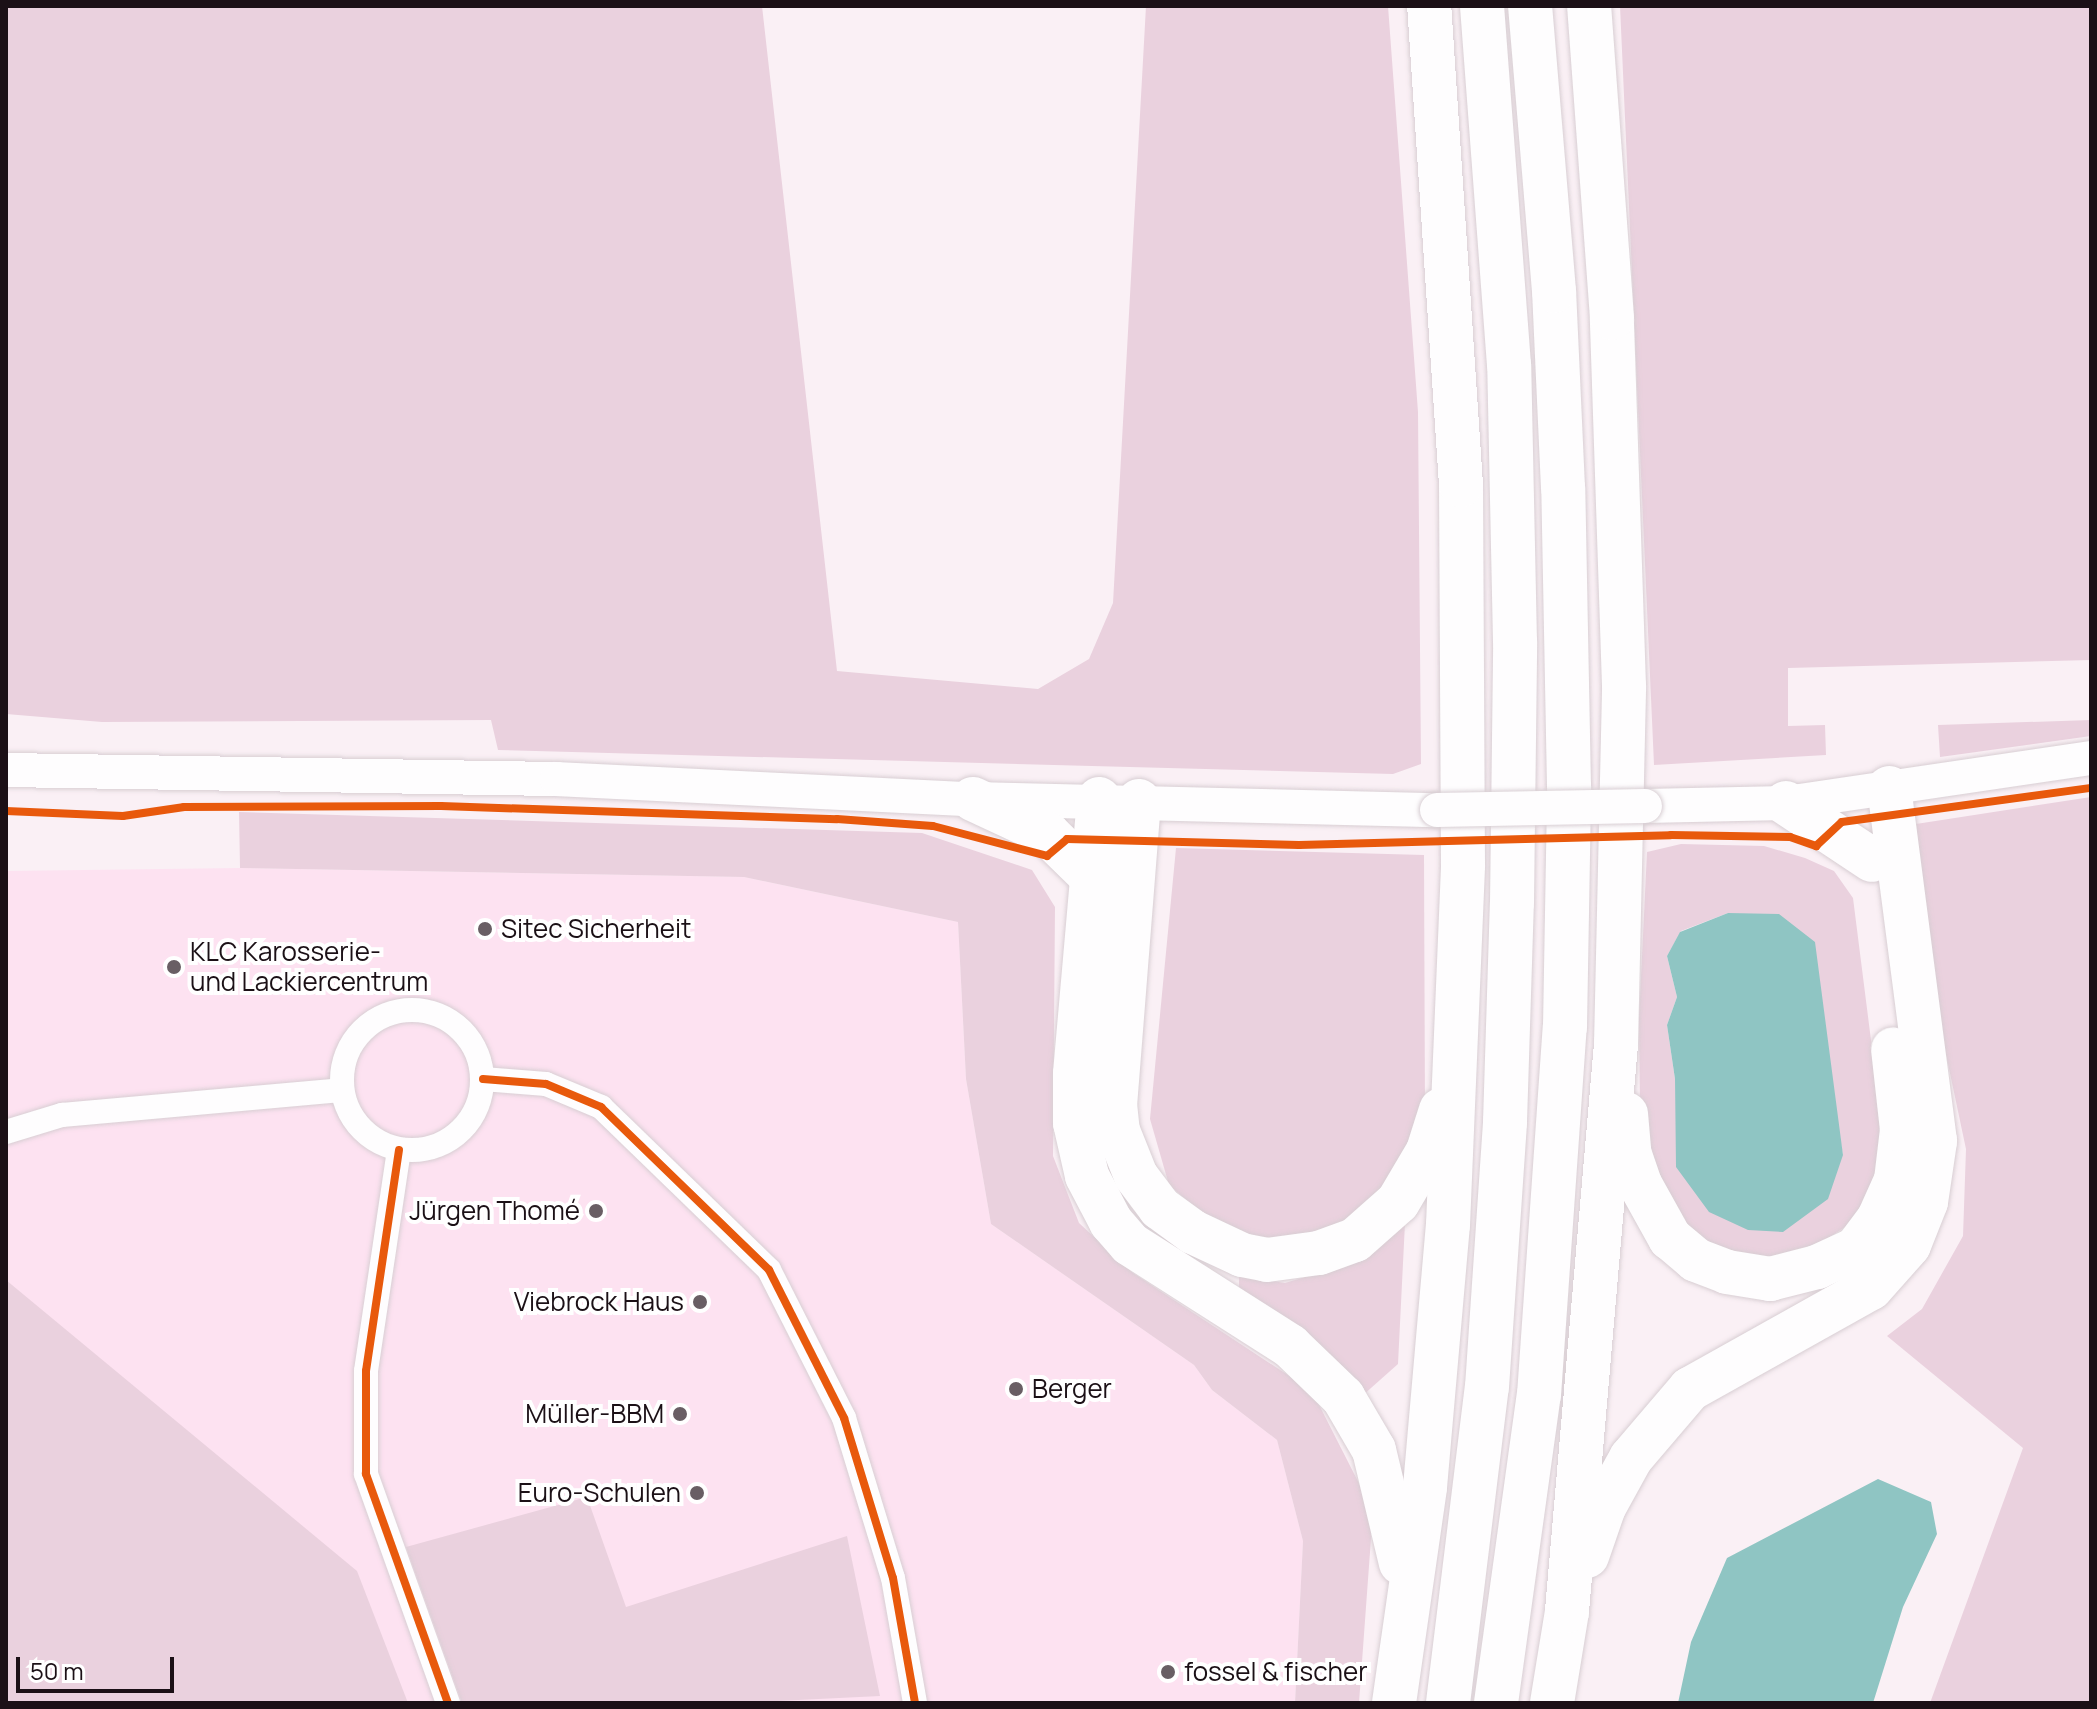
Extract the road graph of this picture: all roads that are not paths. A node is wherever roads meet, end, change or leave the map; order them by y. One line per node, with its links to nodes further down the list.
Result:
1 (1429, 6): 14 (highway)
2 (1482, 6): 24 (highway)
3 (1530, 6): 25 (highway)
4 (1589, 6): 13 (highway)
5 (2091, 758): 7 (main road)
6 (6, 770): 8 (main road)
7 (1876, 790): 10 (main road); 11 (highway); 20 (highway)
8 (973, 799): 9 (main road); 12 (highway)
9 (1119, 800): 10 (main road, bridge); 12 (highway); 14 (highway)
10 (1786, 803): 11 (highway)
11 (1872, 860): 13 (highway)
12 (1093, 878): 19 (highway)
13 (1616, 1044): 20 (highway)
14 (1458, 1045): 19 (highway)
15 (483, 1079): 16 (street); 18 (street); 22 (street)
16 (341, 1090): 17 (street); 18 (street)
17 (6, 1132)
18 (399, 1150): 21 (street)
19 (1407, 1605): 23 (highway)
20 (1567, 1611): 26 (highway)
21 (448, 1703)
22 (915, 1703)
23 (1394, 1703)
24 (1448, 1703)
25 (1496, 1703)
26 (1552, 1703)

